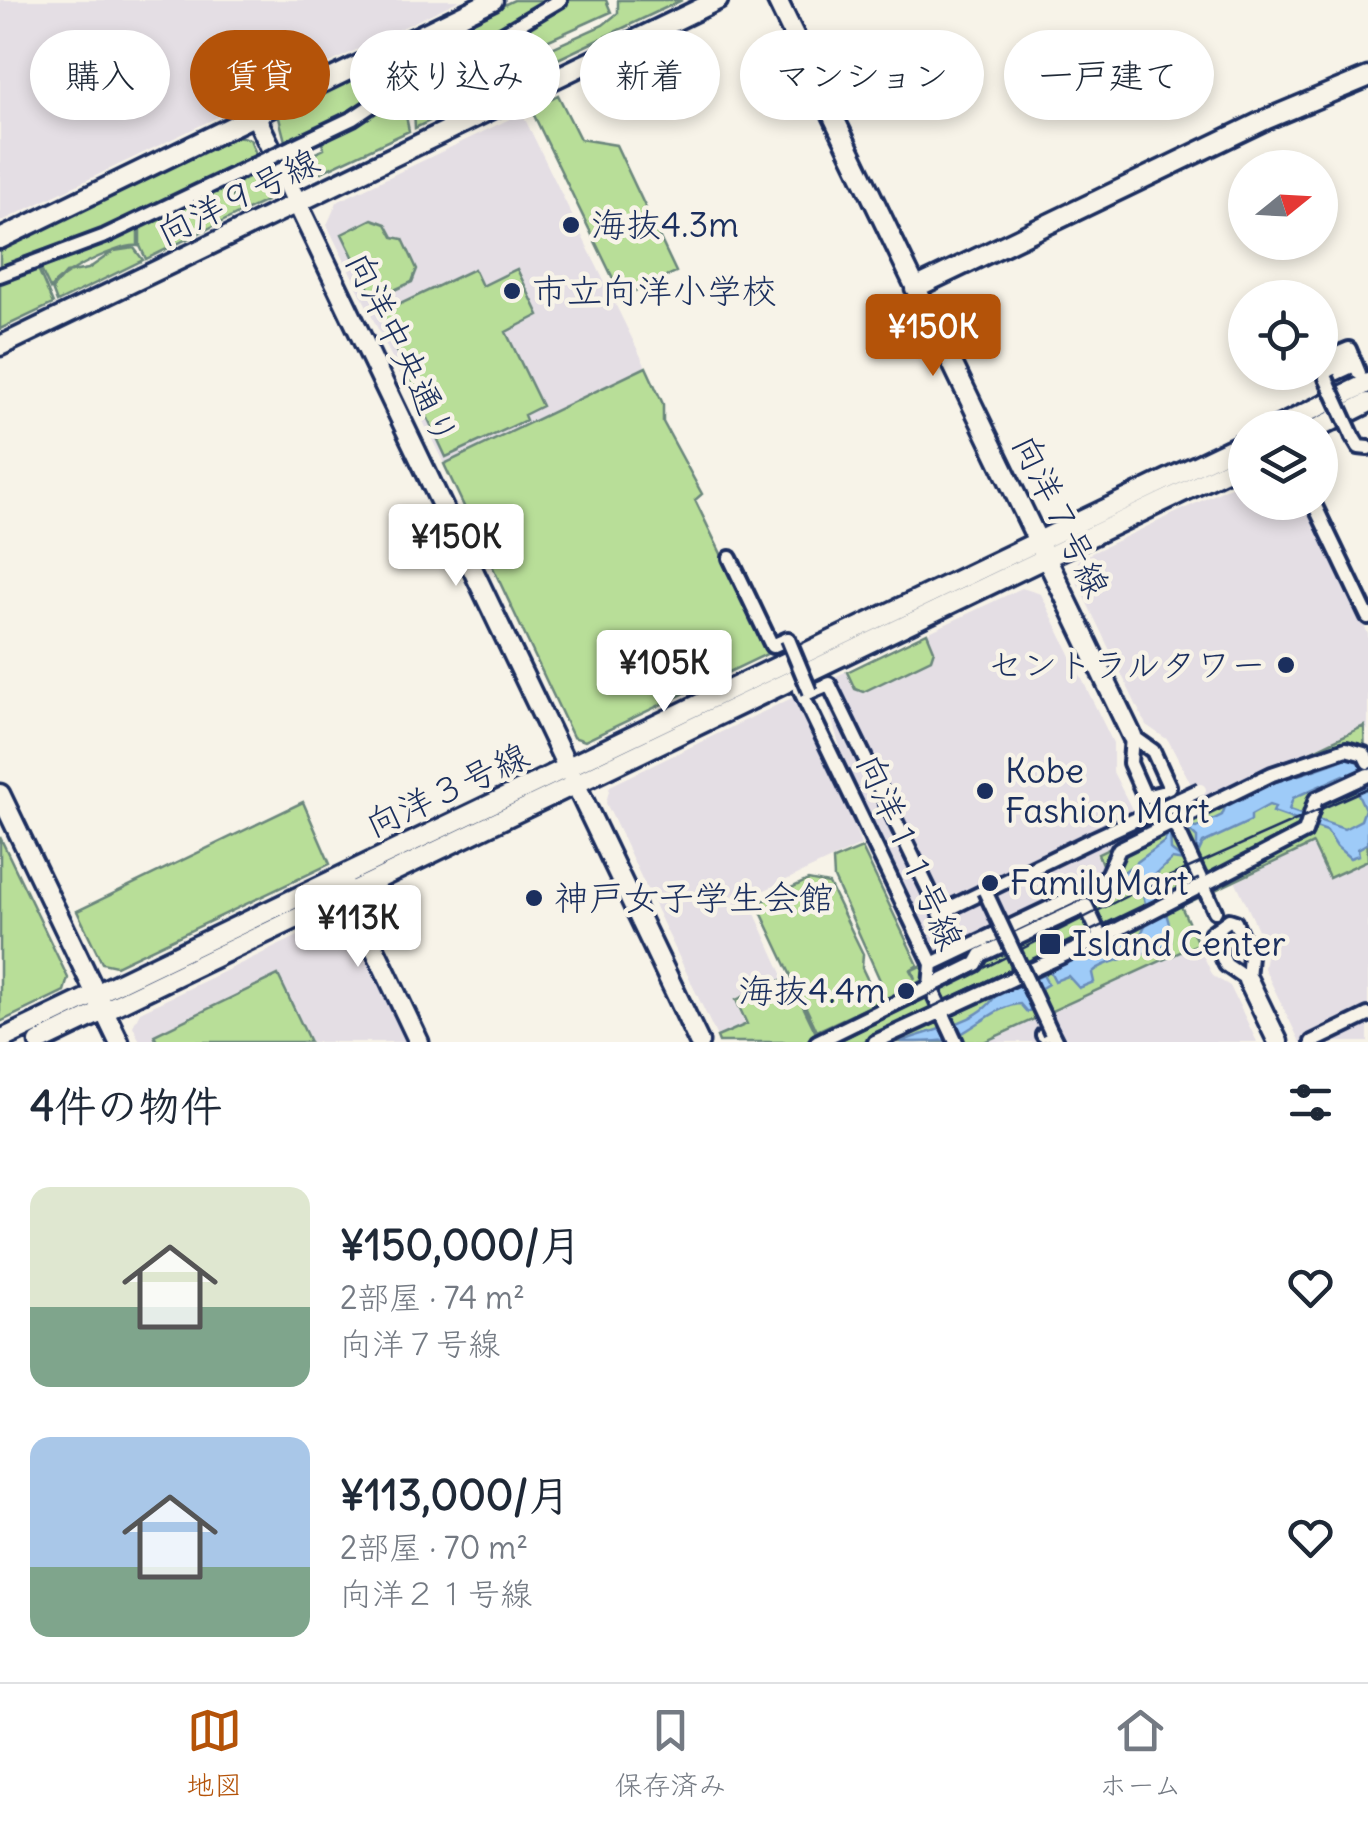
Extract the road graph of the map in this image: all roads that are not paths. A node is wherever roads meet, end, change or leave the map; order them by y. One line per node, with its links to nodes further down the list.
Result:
1 (494, 0): 6 (street)
2 (560, 0): 11 (street, bridge)
3 (718, 0): 9 (street, 向洋９号線)
4 (777, 0): 12 (street, 向洋７号線)
5 (1368, 77): 12 (street)
6 (330, 80)
7 (248, 120): 10 (street)
8 (258, 120): 9 (street, 向洋中央通り)
9 (296, 205): 13 (street, 向洋９号線); 33 (street, 向洋中央通り)
10 (0, 239)
11 (0, 275)
12 (915, 288): 26 (street, 向洋７号線)
13 (0, 346)
14 (1338, 354): 17 (street)
15 (1338, 363): 16 (street, bridge)
16 (1338, 372)
17 (1364, 378): 20 (street)
18 (1331, 390): 22 (street, bridge)
19 (1368, 403): 21 (street)
20 (1306, 410)
21 (1338, 418)
22 (1368, 448)
23 (1228, 451): 26 (street, 向洋３号線)
24 (1228, 469): 26 (street, 向洋３号線)
25 (1321, 520): 28 (street)
26 (1042, 549): 30 (street, 向洋７号線); 33 (street, 向洋３号線)
27 (730, 558): 29 (street, 向洋１１号線, bridge)
28 (1368, 617)
29 (805, 691): 40 (street); 44 (street, 向洋１１号線)
30 (1132, 736): 30 (street, 向洋７号線)
31 (1368, 762): 37 (street)
32 (1368, 775): 38 (street)
33 (571, 776): 39 (street, 向洋３号線); 55 (street, 向洋中央通り)
34 (1200, 790): 40 (street, bridge)
35 (0, 794): 47 (street)
36 (1165, 803): 37 (street)
37 (1174, 822): 38 (street); 42 (street)
38 (1202, 882): 41 (street); 43 (street)
39 (344, 886): 47 (street, 向洋３号線); 54 (street)
40 (986, 891): 50 (street, bridge)
41 (1214, 911)
42 (1054, 913): 43 (street); 44 (street); 46 (street)
43 (1100, 938): 49 (street)
44 (932, 964): 46 (street, 向洋１１号線)
45 (1248, 980): 59 (street)
46 (930, 986): 49 (street, 向洋１１号線); 56 (street)
47 (100, 1002): 51 (street, 向洋３号線); 52 (street); 53 (street)
48 (1368, 1015): 60 (street)
49 (944, 1017): 57 (street); 58 (street, 向洋１１号線)
50 (1050, 1036)
51 (0, 1040)
52 (39, 1042)
53 (119, 1042)
54 (419, 1042)
55 (700, 1042)
56 (817, 1042)
57 (875, 1042)
58 (956, 1042)
59 (1278, 1042)
60 (1312, 1042)

